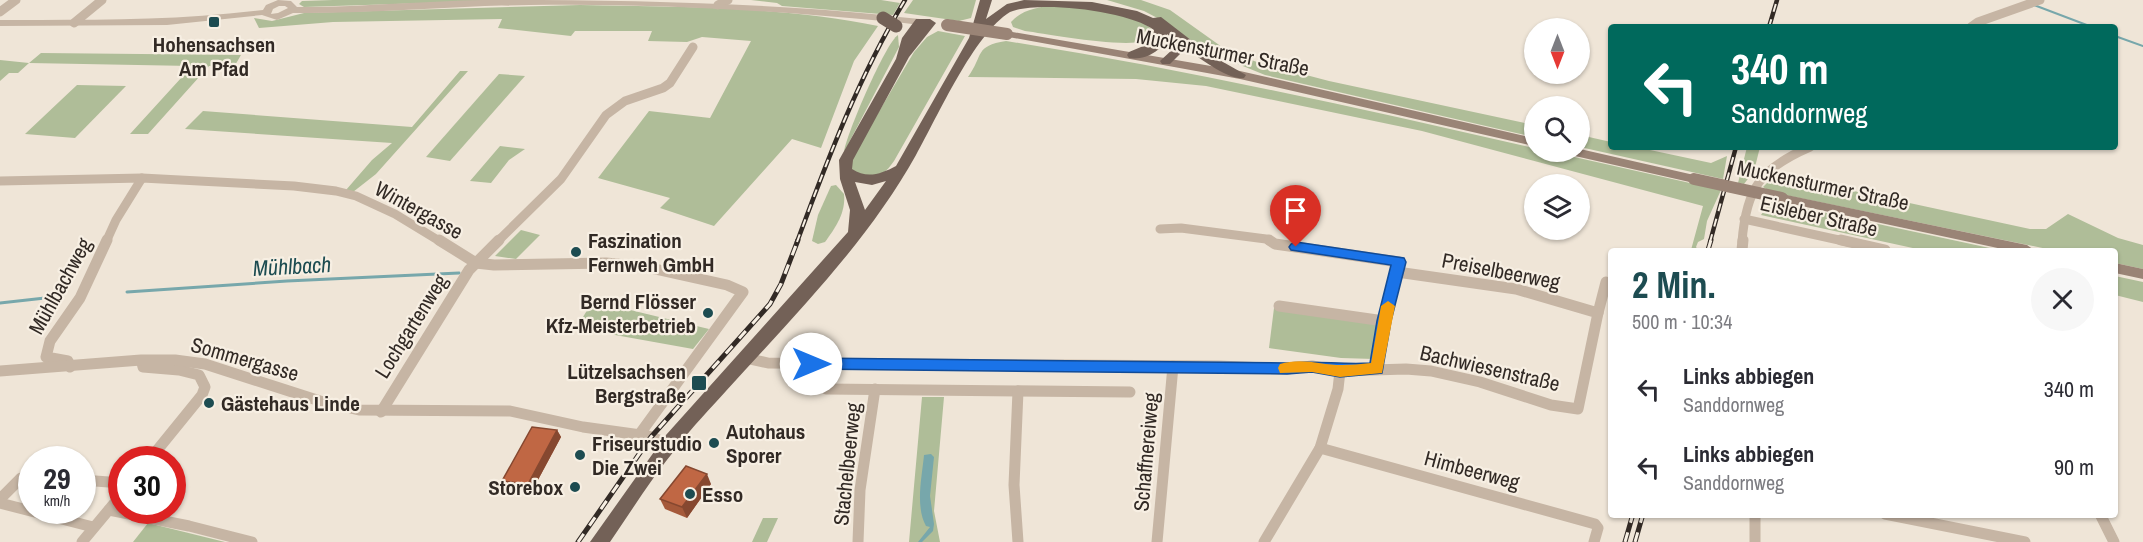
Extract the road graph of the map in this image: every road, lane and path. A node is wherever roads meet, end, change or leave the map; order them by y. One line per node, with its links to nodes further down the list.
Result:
1 (16, 0): 12 (street)
2 (102, 0): 15 (street)
3 (728, 0): 9 (street)
4 (745, 0): 11 (street)
5 (986, 0): 20 (main road)
6 (1082, 0): 21 (main road)
7 (634, 2): 9 (street); 10 (street)
8 (2033, 2): 18 (street)
9 (720, 3): 11 (street)
10 (291, 4): 15 (street)
11 (756, 7): 13 (street)
12 (0, 12)
13 (883, 18): 16 (main road, bridge)
14 (0, 23): 15 (street)
15 (74, 23)
16 (897, 23): 17 (street, Muckensturmer Straße); 19 (main road)
17 (925, 23): 19 (main road); 24 (main road, Muckensturmer Straße, bridge); 25 (main road)
18 (1975, 24)
19 (908, 38): 25 (main road)
20 (975, 38): 22 (main road); 31 (main road)
21 (1181, 40): 26 (main road); 27 (main road)
22 (1157, 46): 24 (main road); 26 (main road)
23 (693, 47): 41 (street, Lochgartenweg)
24 (1133, 55): 26 (main road, Muckensturmer Straße)
25 (902, 59): 32 (main road)
26 (1164, 60): 27 (main road, Muckensturmer Straße)
27 (1240, 75): 28 (main road, Muckensturmer Straße)
28 (1524, 140)
29 (1803, 150): 35 (street)
30 (1590, 155): 40 (main road, Muckensturmer Straße, bridge)
31 (902, 168): 32 (main road); 37 (main road)
32 (845, 171): 37 (main road)
33 (142, 178): 34 (street, Wintergasse); 41 (street, Wintergasse); 52 (street, Mühlbachweg)
34 (0, 181)
35 (1744, 219): 38 (street); 39 (street, Eisleber Straße)
36 (1160, 229): 43 (street)
37 (854, 235): 49 (main road)
38 (1742, 248)
39 (1877, 248)
40 (2018, 248)
41 (476, 263): 60 (street, Lochgartenweg); 61 (street, Wintergasse)
42 (2118, 269): 44 (main road)
43 (1397, 272): 47 (street, Preiselbeerweg); 48 (street)
44 (2143, 274)
45 (1606, 282): 47 (street)
46 (1279, 306): 48 (street)
47 (1598, 313): 53 (street, Bachwiesenstraße)
48 (1384, 321): 53 (street)
49 (745, 358): 51 (street, Bachwiesenstraße); 62 (main road)
50 (141, 360): 52 (street, Sommergasse); 60 (street, Sommergasse); 63 (street)
51 (1173, 366): 55 (street, Bachwiesenstraße); 80 (street, Schaffnereiweg)
52 (70, 367): 54 (street, Sommergasse)
53 (1377, 369): 55 (street, Bachwiesenstraße)
54 (0, 371)
55 (1340, 371): 64 (street)
56 (826, 389): 57 (street, Stachelbeerweg)
57 (875, 389): 58 (street, Stachelbeerweg); 78 (street, Stachelbeerweg)
58 (1018, 391): 59 (street, Stachelbeerweg); 79 (street)
59 (1130, 392)
60 (381, 412): 61 (street, Sommergasse)
61 (639, 435): 62 (street, Sommergasse)
62 (665, 441): 77 (main road)
63 (161, 446)
64 (1320, 448): 74 (street); 81 (street, Himbeerweg)
65 (18, 481): 66 (street)
66 (0, 501): 72 (street)
67 (108, 511): 72 (street)
68 (1755, 518): 82 (street)
69 (1903, 518): 73 (street)
70 (2101, 518): 84 (street)
71 (179, 524): 76 (street)
72 (93, 527): 75 (street)
73 (1998, 539): 83 (street)
74 (1270, 540)
75 (82, 542)
76 (252, 542)
77 (599, 542)
78 (858, 542)
79 (1018, 542)
80 (1157, 542)
81 (1594, 542)
82 (1755, 542)
83 (2025, 542)
84 (2114, 542)

